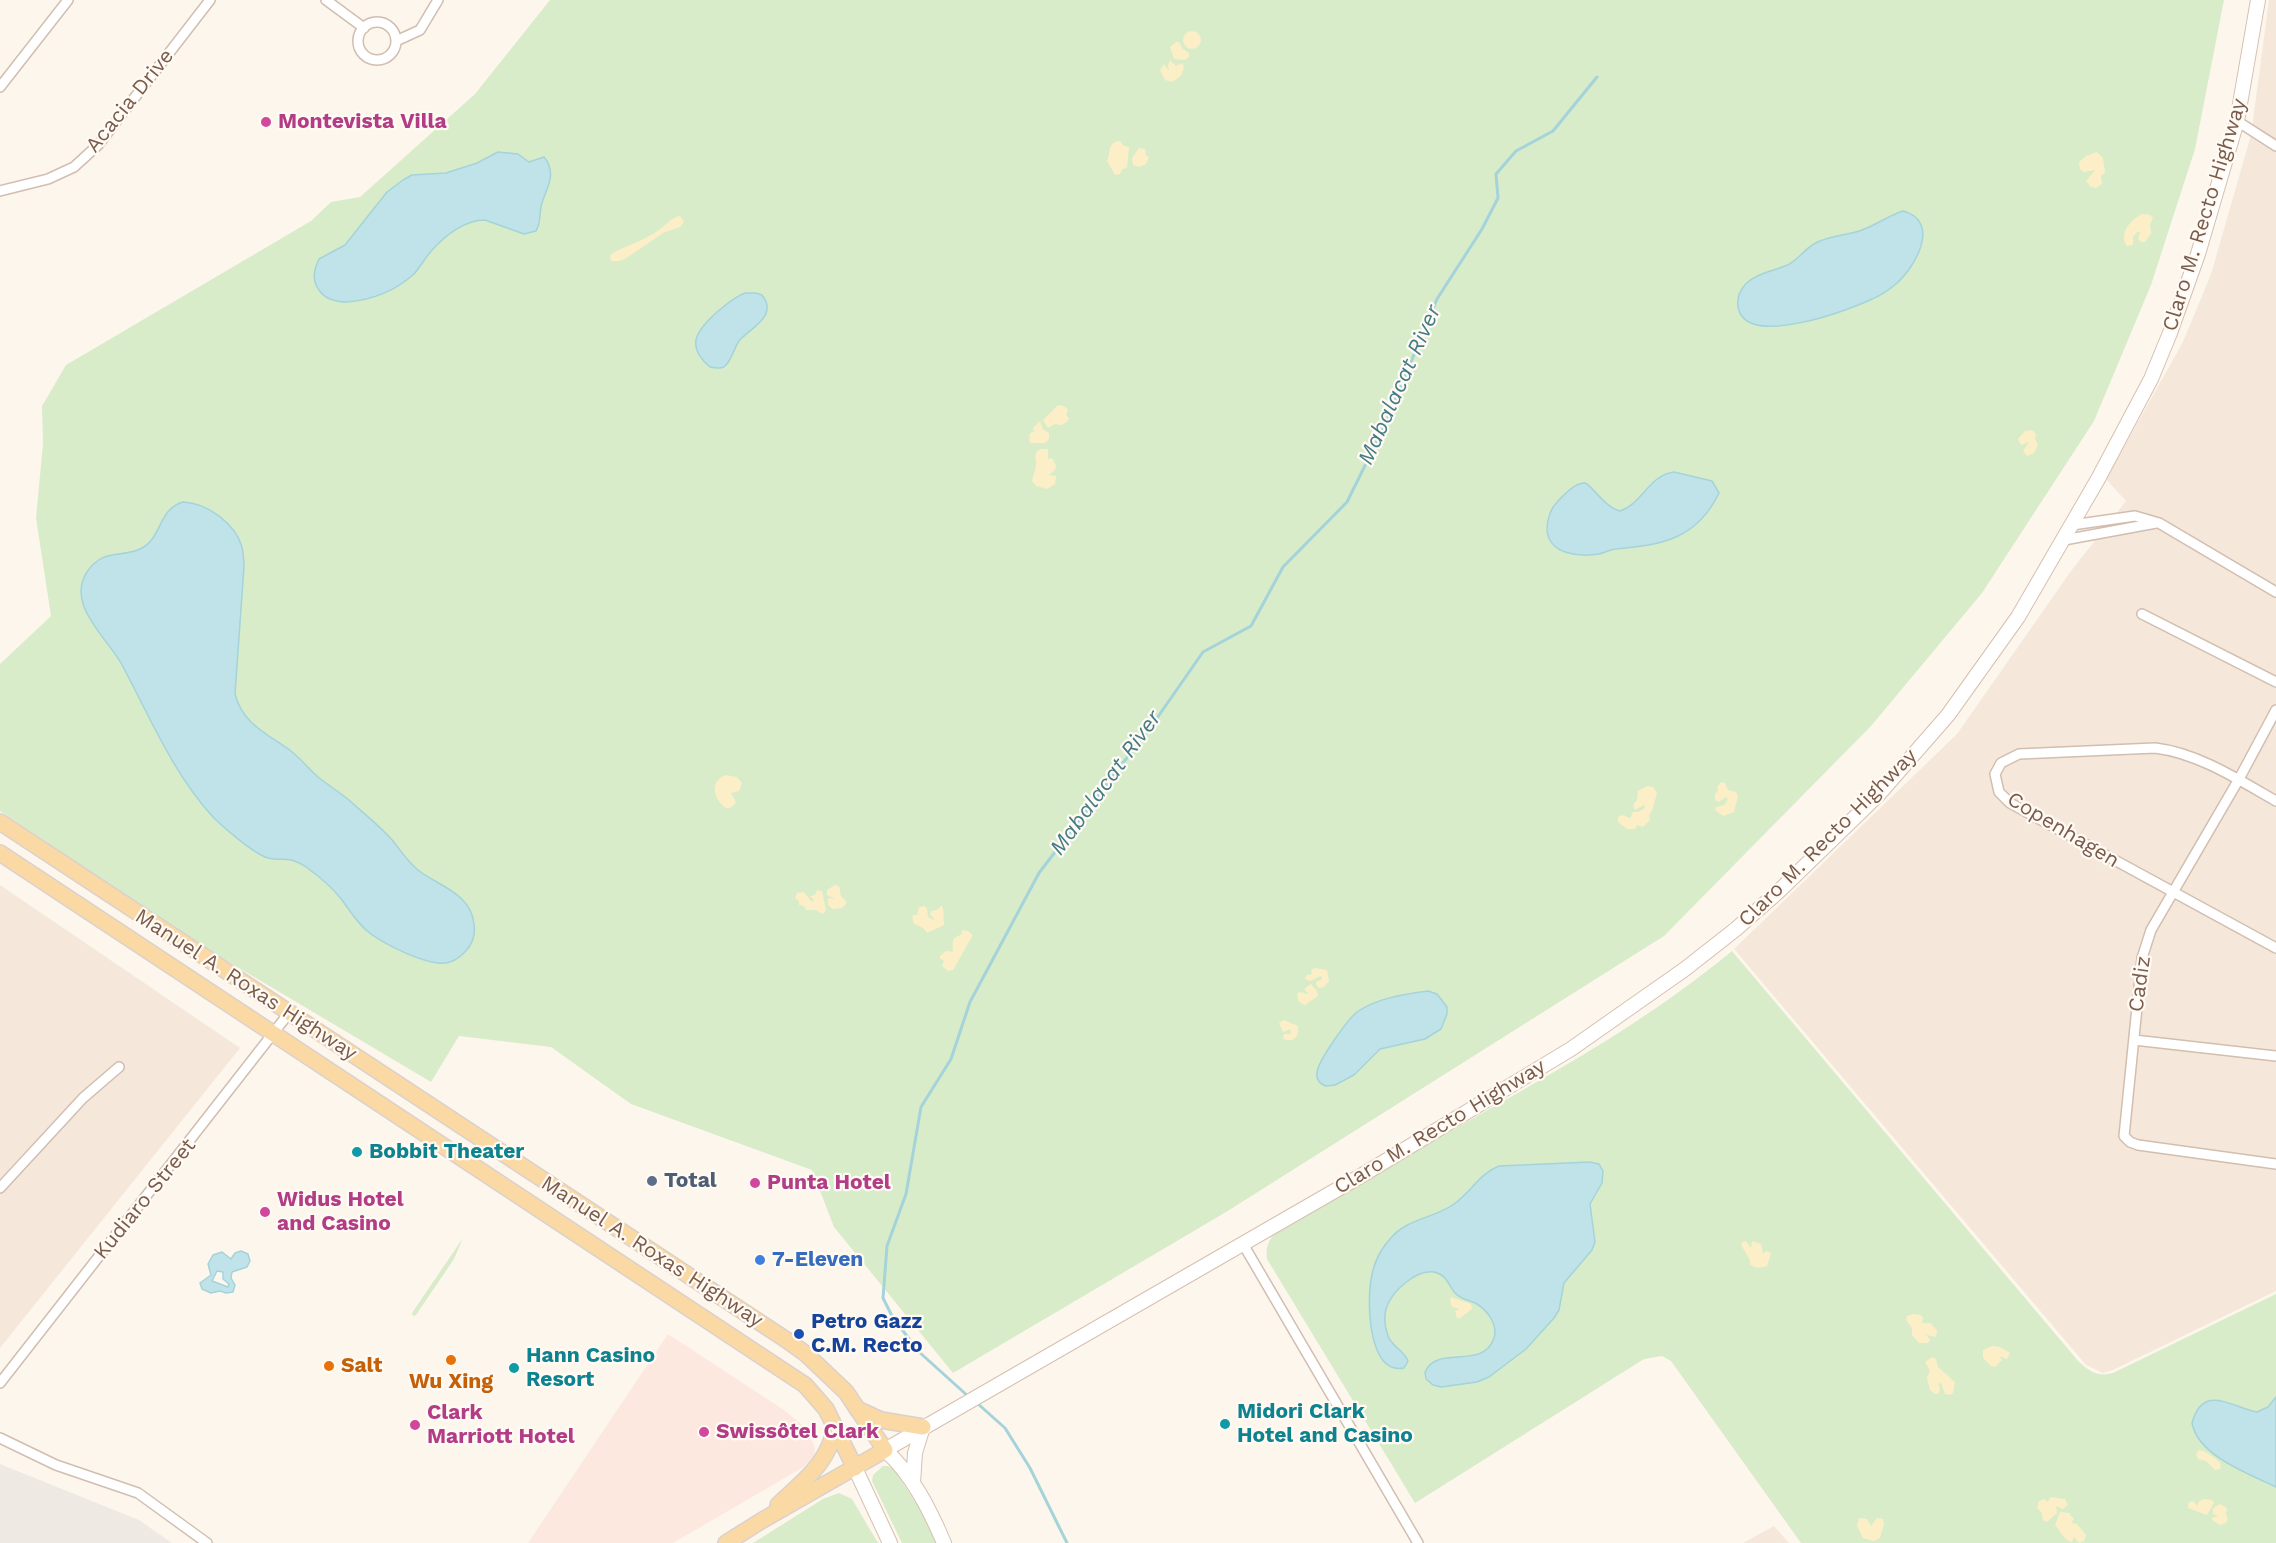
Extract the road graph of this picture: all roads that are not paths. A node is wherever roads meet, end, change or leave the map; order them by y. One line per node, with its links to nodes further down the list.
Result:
1 (68, 0): 8 (street)
2 (210, 0): 11 (street, Acacia Drive)
3 (326, 0): 6 (street)
4 (438, 0): 7 (street)
5 (2258, 0): 9 (main road, Claro M. Recto Highway)
6 (364, 28): 7 (street); 7 (street)
7 (396, 41)
8 (0, 87)
9 (2237, 121): 10 (street); 13 (main road, Claro M. Recto Highway)
10 (2276, 146)
11 (0, 191)
12 (2159, 523): 13 (street); 14 (street); 15 (street)
13 (2072, 525): 14 (main road, Claro M. Recto Highway)
14 (2064, 540): 32 (main road, Claro M. Recto Highway)
15 (2276, 592)
16 (2142, 614): 17 (street)
17 (2276, 682)
18 (2276, 710): 19 (street, Cadiz)
19 (2239, 779): 20 (street); 23 (street, Cadiz); 23 (street, Copenhagen)
20 (2276, 801)
21 (0, 822): 25 (main road, Manuel A. Roxas Highway)
22 (0, 853): 26 (main road, Manuel A. Roxas Highway)
23 (2172, 893): 24 (street, Copenhagen); 27 (street, Cadiz)
24 (2276, 948)
25 (289, 1013): 26 (street, Kudiaro Street); 34 (main road, Manuel A. Roxas Highway)
26 (273, 1036): 33 (street, Kudiaro Street); 35 (main road, Manuel A. Roxas Highway)
27 (2134, 1040): 28 (street); 30 (street, Cadiz)
28 (2276, 1056)
29 (119, 1066): 31 (street)
30 (2276, 1164)
31 (0, 1188)
32 (1243, 1244): 36 (main road, Claro M. Recto Highway); 46 (street)
33 (0, 1383)
34 (857, 1409): 36 (main road); 38 (main road, Manuel A. Roxas Highway)
35 (835, 1427): 39 (main road, Manuel A. Roxas Highway); 41 (main road)
36 (924, 1427): 38 (main road); 40 (main road)
37 (0, 1438): 42 (street)
38 (885, 1450): 39 (main road); 40 (main road, Manuel A. Roxas Highway)
39 (855, 1468): 41 (main road); 44 (main road, Manuel A. Roxas Highway)
40 (913, 1485): 45 (main road, Manuel A. Roxas Highway)
41 (761, 1521): 43 (main road)
42 (207, 1543)
43 (726, 1543)
44 (890, 1543)
45 (944, 1543)
46 (1418, 1543)

